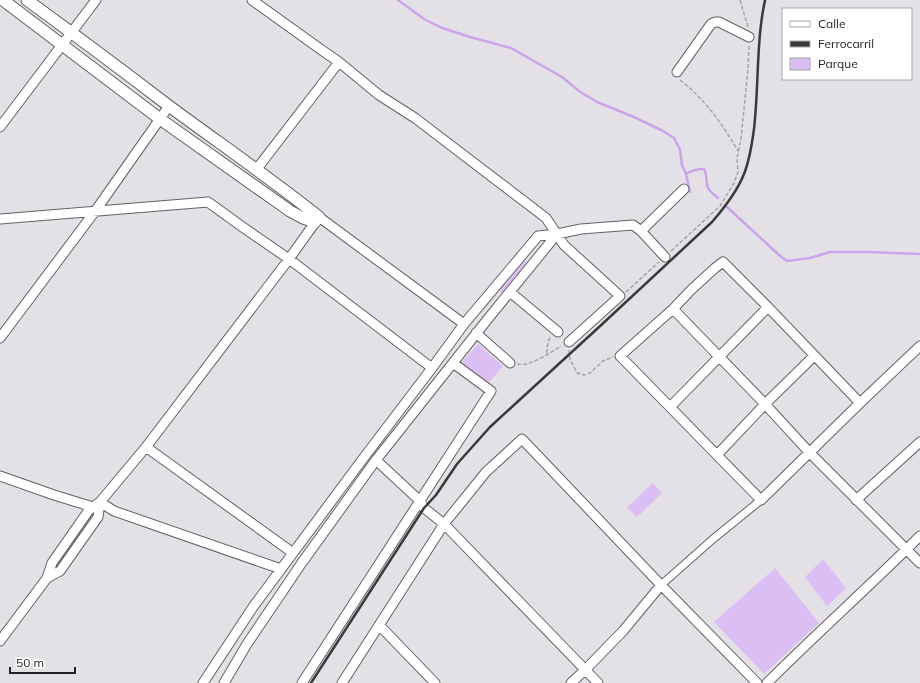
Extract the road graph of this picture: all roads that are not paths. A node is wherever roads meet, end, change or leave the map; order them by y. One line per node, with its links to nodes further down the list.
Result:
1 (3, 0): 7 (street)
2 (27, 0): 5 (street)
3 (96, 0): 5 (street)
4 (252, 0): 8 (street)
5 (71, 32): 7 (street); 10 (street)
6 (749, 37): 9 (street)
7 (62, 44): 11 (street); 12 (street)
8 (340, 62): 13 (street); 19 (street)
9 (678, 72)
10 (169, 106): 11 (street); 13 (street)
11 (160, 119): 15 (street); 17 (street)
12 (0, 127)
13 (256, 170): 17 (street)
14 (684, 189): 18 (street)
15 (96, 210): 16 (street); 21 (street); 28 (street)
16 (0, 219)
17 (317, 219): 21 (street); 25 (street)
18 (641, 232): 19 (street); 20 (street)
19 (557, 234): 22 (street); 25 (street); 29 (street)
20 (665, 257)
21 (289, 259): 35 (street); 40 (street)
22 (510, 292): 26 (street); 27 (street)
23 (768, 307): 24 (street); 31 (street); 32 (street)
24 (673, 309): 32 (street); 38 (street)
25 (464, 324): 35 (street)
26 (556, 330)
27 (476, 333): 33 (street); 34 (street)
28 (0, 338)
29 (569, 342)
30 (920, 346): 36 (street)
31 (814, 356): 36 (street); 37 (street)
32 (719, 357): 37 (street); 38 (street)
33 (453, 363): 43 (street); 47 (street)
34 (510, 363)
35 (432, 368): 52 (street)
36 (860, 403): 41 (street)
37 (765, 404): 41 (street); 42 (street)
38 (670, 407): 42 (street)
39 (920, 442): 46 (street)
40 (146, 447): 48 (street); 52 (street)
41 (809, 452): 45 (street); 46 (street)
42 (717, 455): 45 (street)
43 (376, 460): 47 (street); 60 (street)
44 (0, 476): 48 (street)
45 (761, 500): 55 (street)
46 (856, 500): 51 (street)
47 (420, 501): 49 (street); 61 (street)
48 (96, 504): 54 (street); 57 (street)
49 (444, 524): 55 (street); 56 (street); 58 (street)
50 (920, 536): 51 (street)
51 (907, 549): 53 (street); 67 (street)
52 (293, 553): 54 (street)
53 (920, 563)
54 (281, 569): 59 (street)
55 (661, 585): 58 (street); 66 (street)
56 (379, 625): 62 (street); 63 (street)
57 (0, 641)
58 (585, 670): 64 (street); 65 (street)
59 (203, 683)
60 (224, 683)
61 (302, 683)
62 (342, 683)
63 (435, 683)
64 (571, 683)
65 (598, 683)
66 (757, 683)
67 (767, 683)

